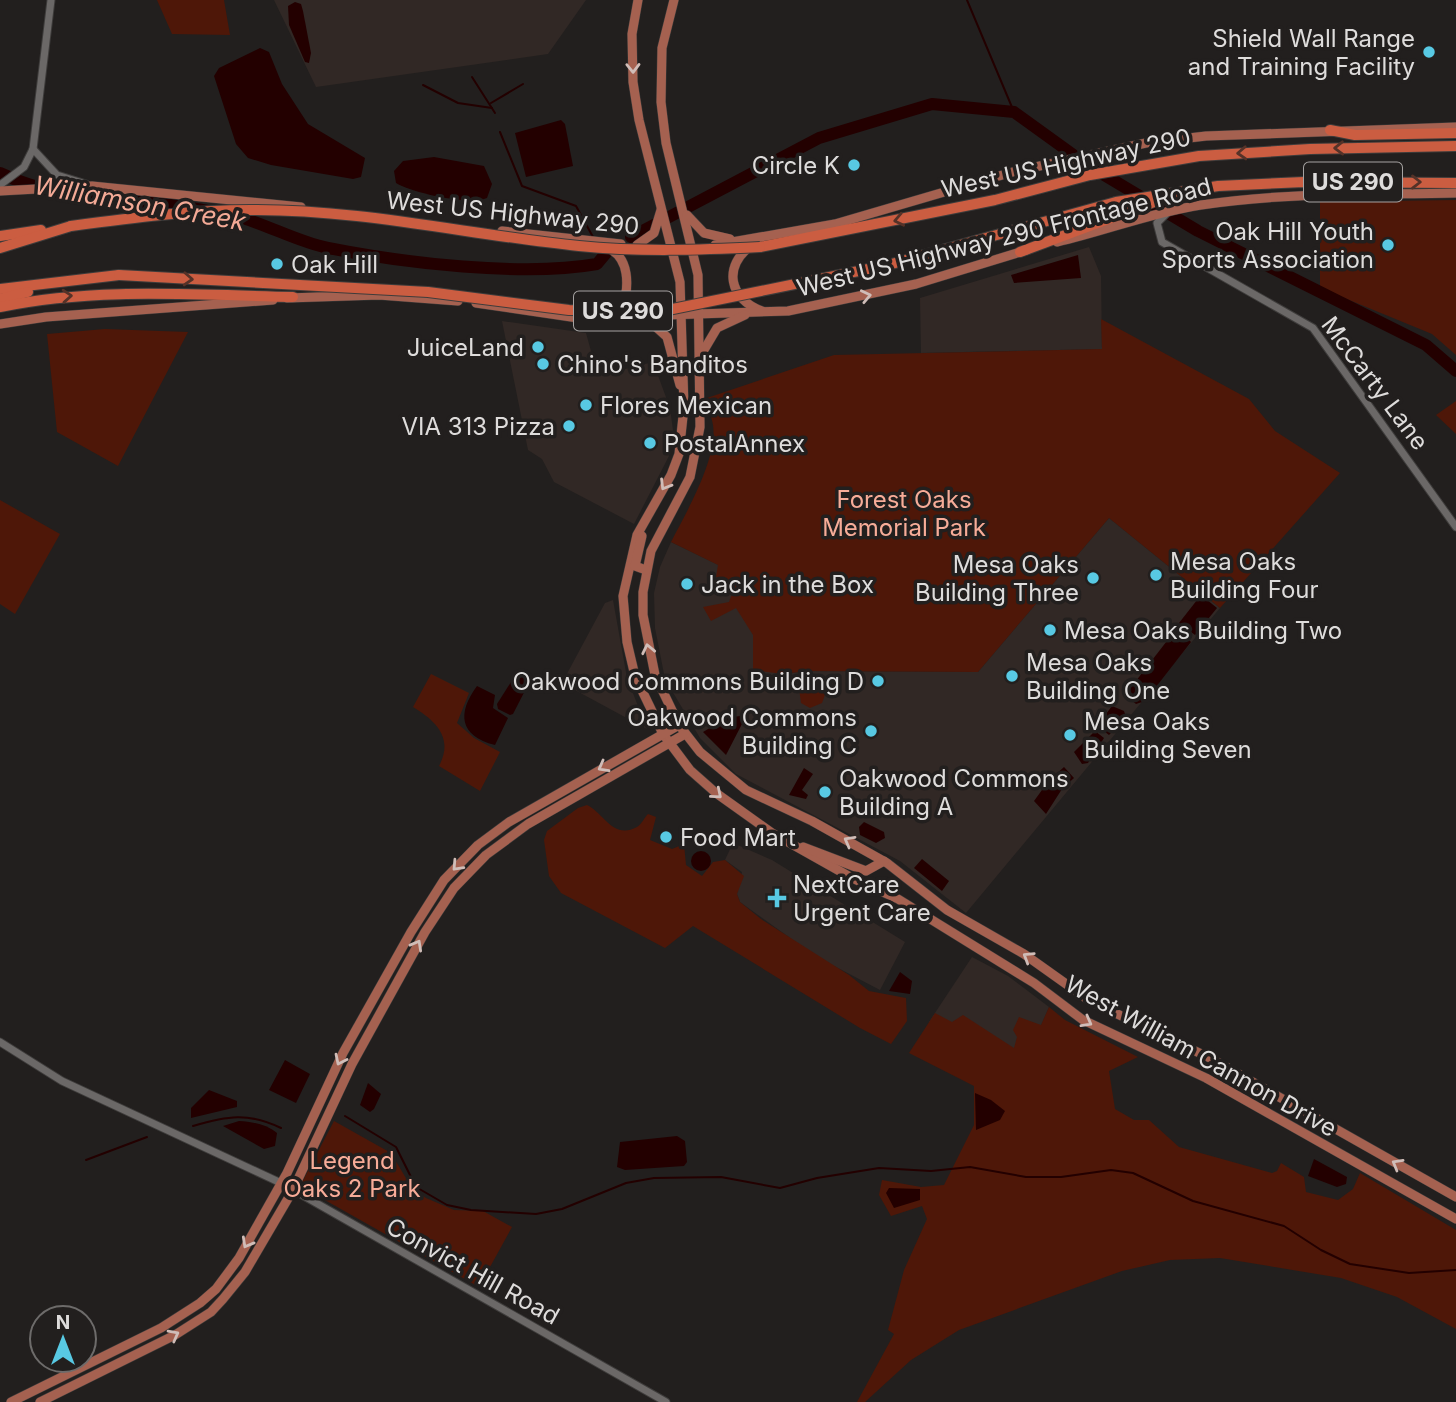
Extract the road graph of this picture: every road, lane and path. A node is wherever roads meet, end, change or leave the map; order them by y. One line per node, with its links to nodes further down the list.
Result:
1 (51, 0): 8 (street)
2 (638, 0): 15 (main road, West William Cannon Drive, one-way to 15)
3 (674, 0): 18 (main road)
4 (1456, 127): 5 (main road, West US Highway 290)
5 (1330, 130): 6 (highway); 20 (main road, West US Highway 290)
6 (1456, 133)
7 (1456, 146): 17 (highway, West US Highway 290 / US 290, one-way to 17, bridge)
8 (33, 149): 10 (street); 11 (street)
9 (1456, 183): 12 (highway, West US Highway 290 / US 290, one-way to 9)
10 (0, 185)
11 (92, 186): 13 (main road); 22 (main road, bridge)
12 (1189, 190): 27 (highway); 28 (highway, West US Highway 290 / US 290, one-way to 12, bridge)
13 (0, 191)
14 (1456, 193): 16 (main road, West US Highway 290 Frontage Road)
15 (662, 205): 23 (main road); 25 (main road, West William Cannon Drive)
16 (1167, 213): 27 (main road, West US Highway 290 Frontage Road); 45 (street, McCarty Lane)
17 (71, 226): 19 (highway); 26 (highway, West US Highway 290 / US 290)
18 (691, 228): 21 (main road); 24 (main road)
19 (0, 236)
20 (762, 238): 21 (main road); 33 (main road)
21 (746, 240): 24 (main road)
22 (595, 242): 23 (main road); 37 (main road)
23 (637, 245): 25 (main road)
24 (692, 246): 25 (main road); 35 (main road)
25 (674, 247): 36 (main road, West William Cannon Drive)
26 (0, 248)
27 (1020, 252): 33 (main road, West US Highway 290 Frontage Road, one-way to 27)
28 (63, 283): 29 (highway, West US Highway 290 / US 290); 31 (highway)
29 (0, 289)
30 (293, 297): 32 (highway, one-way to 30); 37 (main road); 39 (main road)
31 (0, 299)
32 (0, 307)
33 (765, 312): 34 (main road, West US Highway 290 Frontage Road)
34 (753, 313): 35 (main road, West US Highway 290 Frontage Road); 40 (main road)
35 (701, 314): 36 (main road, West US Highway 290 Frontage Road); 40 (main road)
36 (682, 315): 38 (main road, West US Highway 290 Frontage Road); 41 (main road, West William Cannon Drive)
37 (603, 317): 38 (main road, West US Highway 290 Frontage Road)
38 (646, 318): 41 (main road)
39 (0, 324)
40 (698, 364): 43 (main road, West William Cannon Drive)
41 (683, 393): 42 (main road, West William Cannon Drive)
42 (682, 421): 43 (main road); 44 (main road, West William Cannon Drive, one-way to 44)
43 (700, 427): 46 (main road, West William Cannon Drive)
44 (644, 521): 46 (main road); 48 (main road, West William Cannon Drive)
45 (1456, 527)
46 (646, 570): 47 (main road, West William Cannon Drive, one-way to 46)
47 (679, 724): 48 (main road); 49 (main road, West William Cannon Drive)
48 (663, 734): 50 (main road, West William Cannon Drive); 54 (main road, one-way to 54)
49 (685, 734): 50 (main road); 52 (main road, West William Cannon Drive, one-way to 49)
50 (671, 744): 51 (main road, West William Cannon Drive, one-way to 51); 55 (main road, one-way to 50)
51 (794, 846): 52 (main road); 57 (main road, West William Cannon Drive, one-way to 57)
52 (884, 861): 56 (main road, West William Cannon Drive, one-way to 52)
53 (0, 1042): 54 (street, Convict Hill Road)
54 (281, 1183): 55 (street, Convict Hill Road); 58 (main road, one-way to 58)
55 (293, 1190): 59 (main road); 64 (street, Convict Hill Road)
56 (1456, 1198)
57 (1456, 1219)
58 (222, 1281): 59 (main road); 60 (main road)
59 (232, 1290): 61 (main road, one-way to 59)
60 (135, 1341): 61 (main road); 62 (main road)
61 (141, 1352): 63 (main road)
62 (11, 1402)
63 (40, 1402)
64 (666, 1402)

